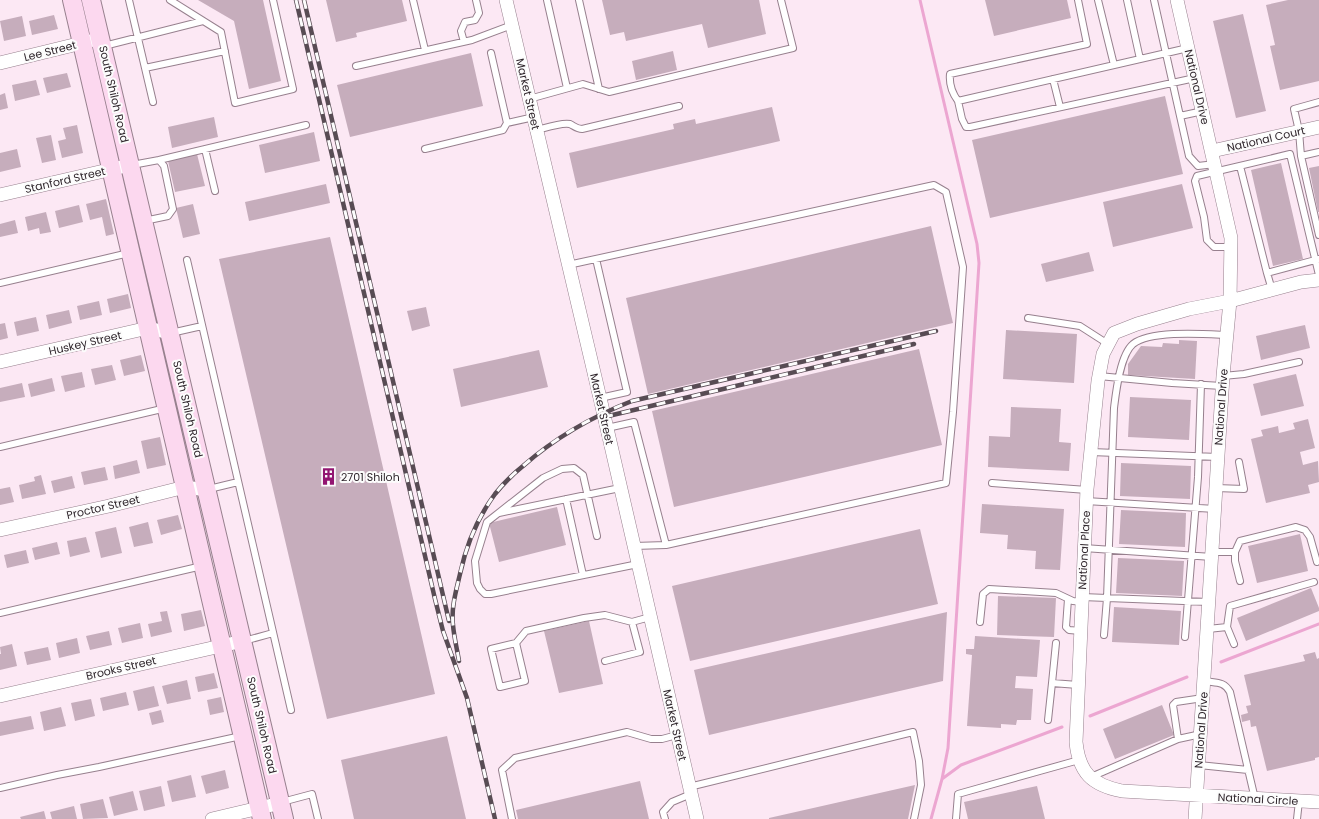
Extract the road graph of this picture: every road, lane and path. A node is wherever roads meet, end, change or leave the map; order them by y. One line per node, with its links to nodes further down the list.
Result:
1 (72, 0): 22 (main road, South Shiloh Road)
2 (91, 0): 20 (main road, South Shiloh Road)
3 (129, 0): 19 (lane)
4 (170, 0): 17 (lane)
5 (273, 0): 25 (lane)
6 (413, 0): 24 (lane)
7 (476, 0): 21 (lane)
8 (506, 0): 18 (street, Market Street)
9 (547, 0): 36 (lane)
10 (579, 0): 37 (lane)
11 (781, 0): 37 (lane)
12 (1078, 0): 39 (lane)
13 (1098, 0): 30 (lane)
14 (1127, 0): 28 (lane)
15 (1154, 0): 27 (lane)
16 (1177, 0): 23 (street, National Drive)
17 (203, 21): 19 (lane); 25 (lane)
18 (512, 25): 21 (lane); 38 (street, Market Street)
19 (138, 37): 20 (lane); 32 (lane)
20 (101, 42): 22 (street, Lee Street); 58 (main road, South Shiloh Road)
21 (464, 42): 24 (lane)
22 (82, 43): 29 (street, Lee Street); 60 (main road, South Shiloh Road)
23 (1188, 48): 27 (lane); 33 (street, National Drive)
24 (425, 50): 31 (lane)
25 (225, 51): 32 (lane)
26 (491, 53): 47 (lane)
27 (1166, 53): 28 (lane); 35 (lane)
28 (1140, 59): 30 (lane)
29 (0, 63)
30 (1114, 65): 34 (lane)
31 (356, 66)
32 (145, 68): 40 (lane)
33 (1196, 78): 35 (lane); 44 (street, National Drive)
34 (1053, 79): 39 (lane); 43 (lane)
35 (1172, 83): 43 (lane); 45 (lane)
36 (568, 88): 37 (lane); 38 (lane)
37 (599, 89)
38 (529, 99): 46 (street, Market Street)
39 (958, 101): 43 (lane)
40 (154, 102)
41 (1319, 102): 51 (lane)
42 (679, 106): 50 (lane)
43 (1060, 107)
44 (1203, 111): 45 (lane); 57 (street, National Drive)
45 (1180, 116): 57 (lane)
46 (534, 117): 47 (lane); 50 (street, Market Street)
47 (507, 123): 53 (lane)
48 (306, 125): 52 (lane)
49 (1319, 127): 51 (street, National Court)
50 (536, 130): 70 (street, Market Street)
51 (1299, 131): 55 (lane); 57 (street, National Court)
52 (205, 149): 56 (lane); 61 (lane)
53 (425, 149)
54 (1319, 152): 55 (lane)
55 (1301, 156): 64 (lane)
56 (159, 160): 58 (lane); 63 (lane)
57 (1215, 162): 59 (lane); 65 (street, National Drive); 65 (lane)
58 (130, 165): 60 (street, Stanford Street); 63 (main road, South Shiloh Road)
59 (1240, 166): 69 (lane); 71 (lane)
60 (111, 169): 62 (street, Stanford Street); 66 (main road, South Shiloh Road)
61 (215, 191)
62 (0, 195)
63 (144, 222): 80 (main road, South Shiloh Road)
64 (1319, 235)
65 (1231, 247): 76 (street, National Drive)
66 (131, 253): 74 (lane); 79 (main road, South Shiloh Road)
67 (596, 258): 70 (lane); 89 (lane); 113 (lane)
68 (187, 260): 78 (lane)
69 (1317, 260): 71 (lane); 72 (lane)
70 (568, 265): 89 (street, Market Street)
71 (1267, 273): 75 (lane)
72 (1319, 275)
73 (1319, 280): 75 (street)
74 (0, 283)
75 (1272, 290): 76 (street)
76 (1230, 301): 81 (street, National Drive); 82 (street, National Place)
77 (1028, 318): 82 (lane)
78 (202, 326): 80 (lane); 98 (lane)
79 (148, 328): 80 (street, Huskey Street); 83 (street, Huskey Street); 90 (main road, South Shiloh Road)
80 (170, 333): 103 (main road, South Shiloh Road)
81 (1227, 335): 86 (lane); 87 (street, National Drive)
82 (1108, 344): 85 (street, National Place)
83 (0, 362)
84 (1299, 362): 87 (lane)
85 (1099, 376): 86 (lane); 93 (street, National Place)
86 (1118, 379): 88 (lane); 94 (lane)
87 (1223, 381): 88 (lane); 96 (street, National Drive)
88 (1200, 384): 95 (lane)
89 (600, 398): 91 (street, Market Street)
90 (167, 408): 92 (lane); 100 (main road, South Shiloh Road)
91 (607, 428): 101 (street, Market Street); 113 (lane)
92 (0, 447)
93 (1091, 452): 94 (lane); 105 (street, National Place)
94 (1113, 453): 95 (lane); 107 (lane)
95 (1198, 456): 96 (lane); 108 (lane)
96 (1218, 457): 102 (street, National Drive)
97 (1239, 462): 102 (lane)
98 (238, 482): 103 (lane); 138 (lane)
99 (992, 484): 105 (lane)
100 (185, 487): 103 (street, Proctor Street); 111 (street, Proctor Street); 122 (main road, South Shiloh Road)
101 (620, 488): 104 (lane); 114 (street, Market Street)
102 (1216, 488): 109 (street, National Drive)
103 (207, 490): 141 (main road, South Shiloh Road)
104 (588, 495): 106 (lane); 110 (lane); 112 (lane)
105 (1087, 495): 107 (lane); 115 (street, National Place)
106 (566, 499): 110 (lane); 123 (lane)
107 (1111, 503): 108 (lane); 116 (lane)
108 (1195, 508): 109 (lane); 119 (lane)
109 (1215, 509): 118 (street, National Drive)
110 (497, 514): 123 (lane)
111 (0, 530)
112 (597, 536)
113 (666, 545): 114 (lane)
114 (634, 546): 121 (street, Market Street)
115 (1084, 548): 116 (lane); 128 (street, National Place)
116 (1109, 550): 119 (lane); 126 (lane)
117 (1234, 552): 118 (lane); 120 (lane); 124 (lane)
118 (1212, 555): 119 (lane); 130 (street, National Drive)
119 (1191, 556): 129 (lane)
120 (1317, 562)
121 (638, 564): 123 (lane); 132 (street, Market Street)
122 (203, 565): 131 (lane); 145 (main road, South Shiloh Road)
123 (583, 575)
124 (1240, 580)
125 (1314, 582): 135 (lane)
126 (1107, 598): 128 (lane); 129 (lane); 139 (lane)
127 (1068, 599): 128 (lane); 134 (lane); 137 (lane)
128 (1082, 600): 137 (street, National Place)
129 (1189, 601): 130 (lane); 140 (lane)
130 (1209, 602): 136 (street, National Drive)
131 (0, 613)
132 (650, 617): 133 (lane); 156 (street, Market Street)
133 (632, 622): 142 (lane); 146 (lane)
134 (980, 622)
135 (1227, 627): 136 (lane); 144 (lane)
136 (1208, 629): 147 (street, National Drive)
137 (1081, 631): 149 (street, National Place)
138 (273, 633): 141 (lane); 152 (lane)
139 (1104, 635)
140 (1185, 637)
141 (243, 641): 145 (street, Brooks Street); 168 (main road, South Shiloh Road)
142 (516, 643): 142 (lane)
143 (1056, 643): 148 (lane)
144 (1234, 644)
145 (222, 646): 150 (street, Brooks Street); 155 (main road, South Shiloh Road)
146 (605, 661)
147 (1205, 681): 151 (street, National Drive); 160 (lane)
148 (1052, 683): 149 (lane); 153 (lane)
149 (1078, 685): 158 (street, National Place)
150 (0, 696)
151 (1203, 698): 154 (street, National Drive); 157 (lane)
152 (291, 710)
153 (1048, 720)
154 (1201, 734): 157 (lane); 159 (street, National Drive)
155 (243, 735): 162 (lane); 169 (main road, South Shiloh Road)
156 (677, 735): 163 (street, Market Street); 172 (lane)
157 (1178, 739): 161 (lane)
158 (1079, 760): 161 (street, National Place); 176 (lane)
159 (1199, 765): 160 (lane); 164 (street, National Drive)
160 (1248, 770): 165 (lane)
161 (1091, 777): 164 (street, National Place)
162 (0, 788)
163 (690, 791): 173 (lane); 174 (street, Market Street); 175 (lane)
164 (1197, 795): 165 (street, National Circle); 177 (street, National Drive)
165 (1255, 798): 166 (street, National Circle)
166 (1299, 801): 167 (street, National Circle); 178 (lane)
167 (1319, 802)
168 (283, 811): 169 (street); 171 (lane)
169 (261, 814): 170 (street)
170 (212, 819)
171 (318, 819)
172 (512, 819)
173 (664, 819)
174 (697, 819)
175 (914, 819)
176 (956, 819)
177 (1195, 819)
178 (1297, 819)

